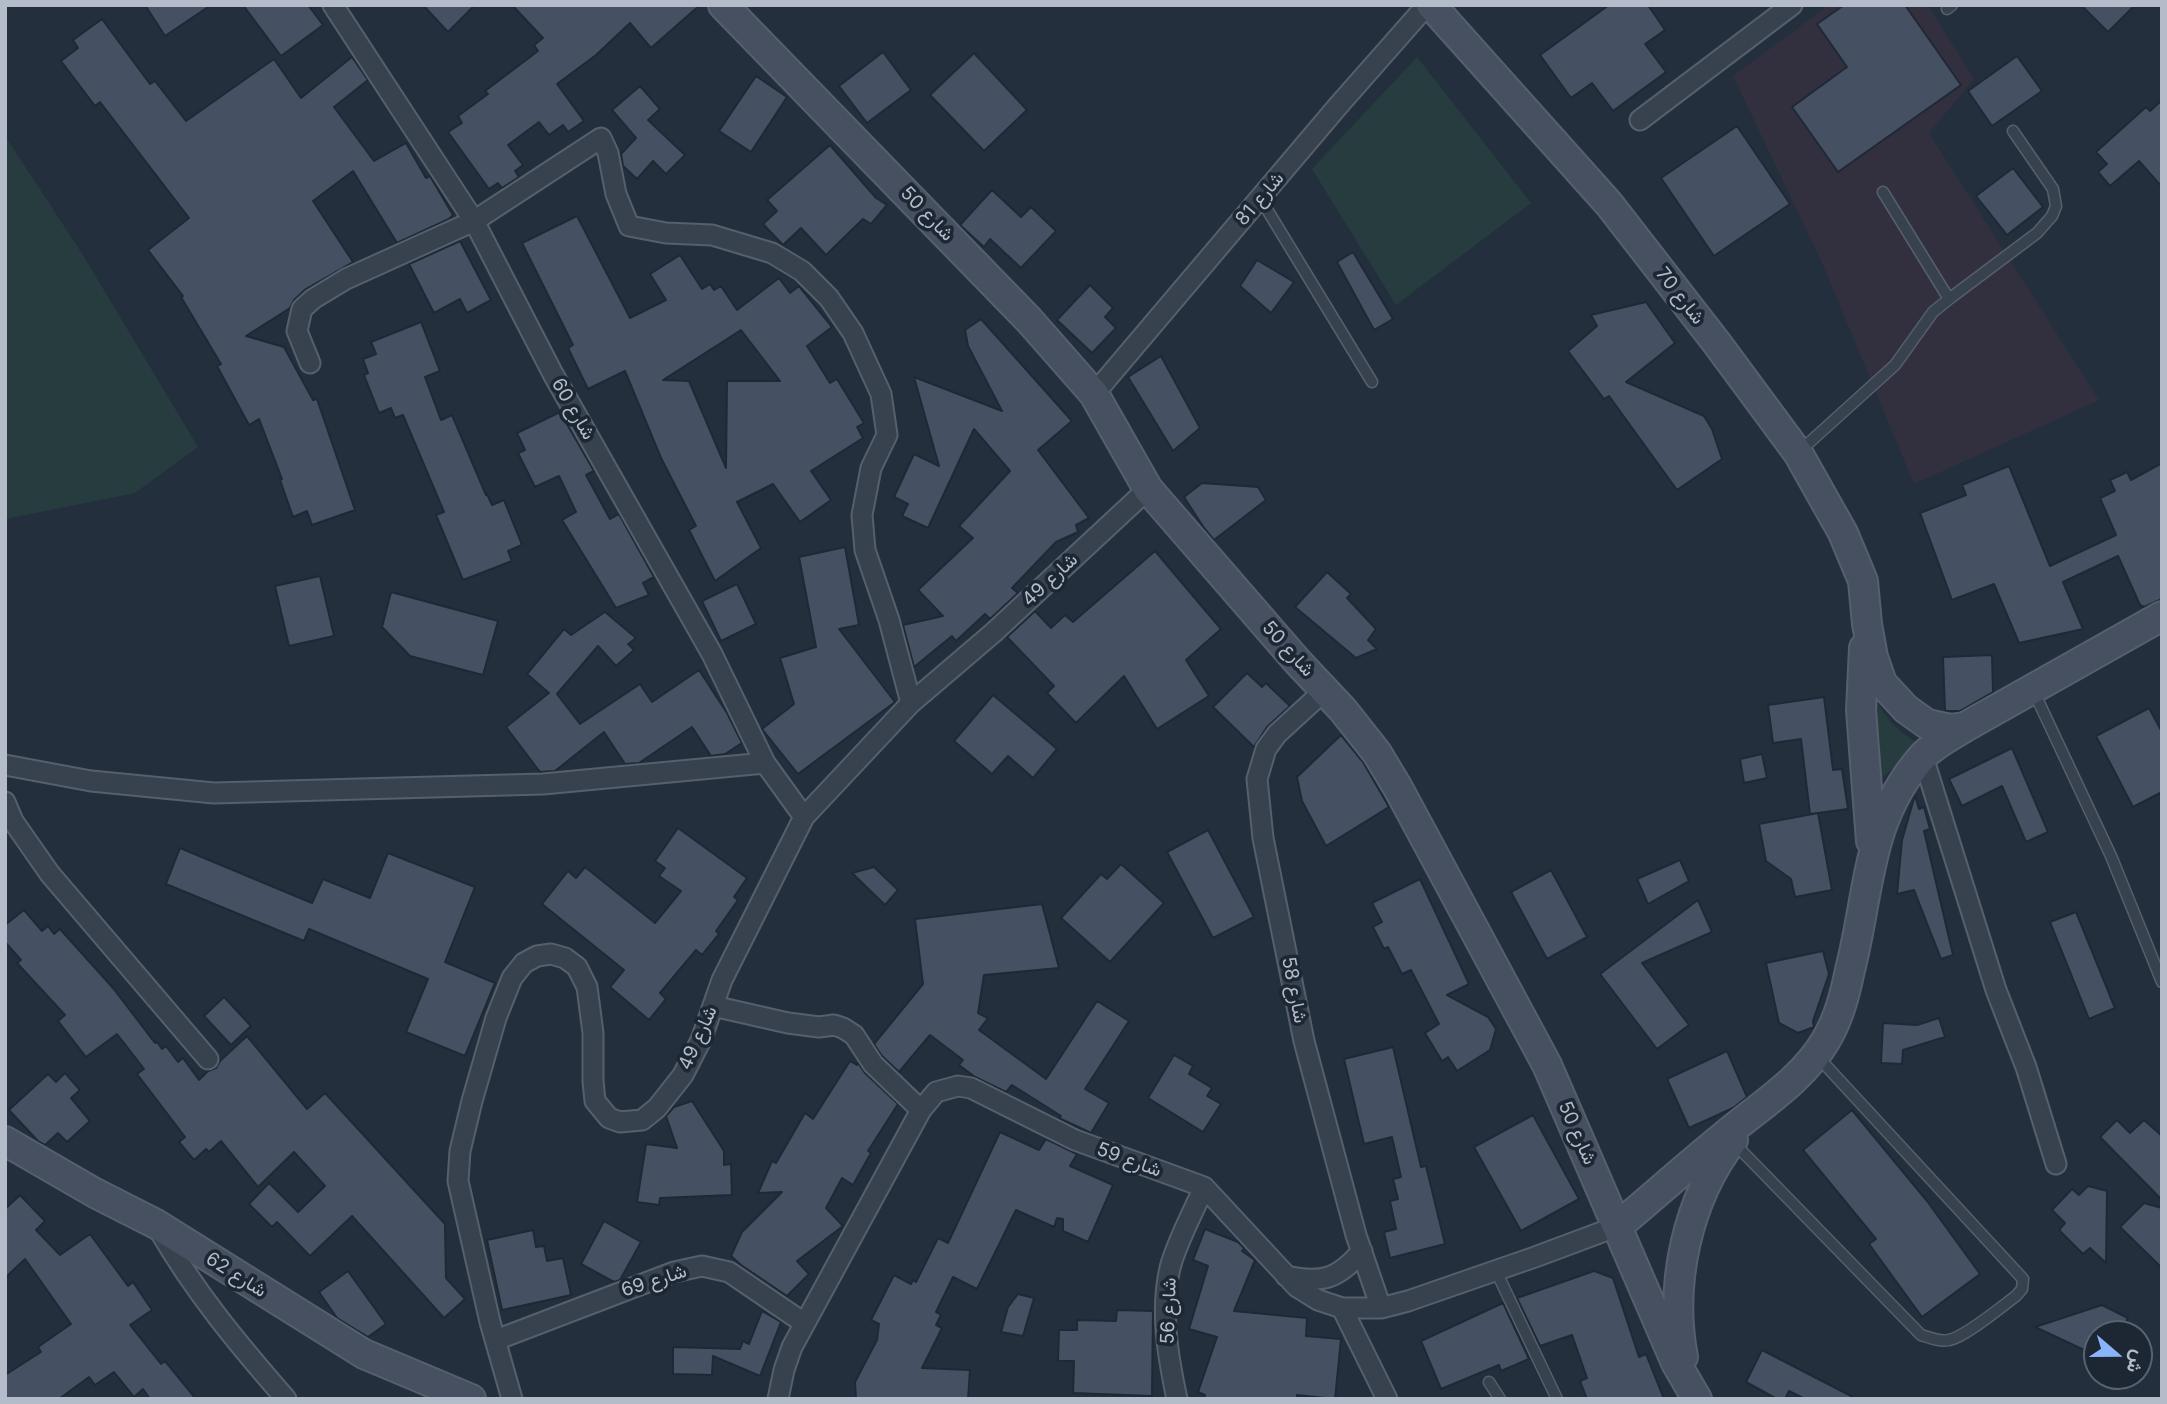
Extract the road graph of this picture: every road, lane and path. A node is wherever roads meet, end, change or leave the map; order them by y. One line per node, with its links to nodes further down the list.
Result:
1 (333, 5): 9 (street, شارع 60)
2 (723, 5): 13 (street, شارع 50)
3 (1429, 5): 8 (street, شارع 81); 14 (street, شارع 70)
4 (1792, 5): 5 (street)
5 (1640, 120)
6 (2013, 131): 10 (lane)
7 (1883, 192): 10 (lane)
8 (1260, 198): 12 (lane); 13 (street, شارع 81)
9 (474, 221): 11 (street); 20 (street); 23 (street, شارع 60)
10 (1950, 299): 14 (lane)
11 (310, 363)
12 (1372, 382)
13 (1094, 394): 15 (street, شارع 50)
14 (1798, 453): 17 (street, شارع 70)
15 (1148, 489): 19 (street, شارع 50); 20 (street, شارع 49)
16 (2162, 616): 18 (street)
17 (1867, 624): 21 (street); 27 (street)
18 (2033, 688): 21 (street); 28 (lane)
19 (1325, 690): 39 (street, شارع 50); 40 (street, شارع 58)
20 (911, 703): 26 (street, شارع 49)
21 (1965, 727): 22 (street)
22 (1923, 757): 27 (street); 36 (street)
23 (765, 763): 24 (street); 26 (street, شارع 60)
24 (5, 765)
25 (5, 802): 31 (street)
26 (804, 817): 29 (street, شارع 49)
27 (1872, 860): 30 (street)
28 (2162, 982)
29 (713, 1006): 33 (street); 46 (street, شارع 49)
30 (1816, 1055): 32 (street); 35 (lane)
31 (208, 1059)
32 (1770, 1098): 35 (street); 39 (street)
33 (920, 1110): 37 (street, شارع 59); 45 (street, شارع 59)
34 (5, 1141): 38 (street, شارع 62)
35 (1732, 1142): 48 (street)
36 (2056, 1164)
37 (1204, 1187): 42 (street, شارع 59); 53 (street, شارع 56)
38 (156, 1224): 49 (street); 50 (street, شارع 62)
39 (1618, 1226): 41 (street, شارع 59); 48 (street, شارع 50)
40 (1362, 1251): 42 (street); 44 (street, شارع 58)
41 (1496, 1271): 44 (street, شارع 59); 56 (lane)
42 (1284, 1275): 43 (street, شارع 59)
43 (1342, 1308): 44 (street, شارع 59); 54 (street)
44 (1381, 1308)
45 (804, 1324): 46 (street, شارع 69); 52 (street, شارع 59)
46 (496, 1340): 51 (street, شارع 49)
47 (1489, 1382): 55 (lane)
48 (1695, 1396)
49 (286, 1399)
50 (471, 1399)
51 (512, 1399)
52 (778, 1399)
53 (1177, 1399)
54 (1387, 1399)
55 (1500, 1399)
56 (1558, 1399)

